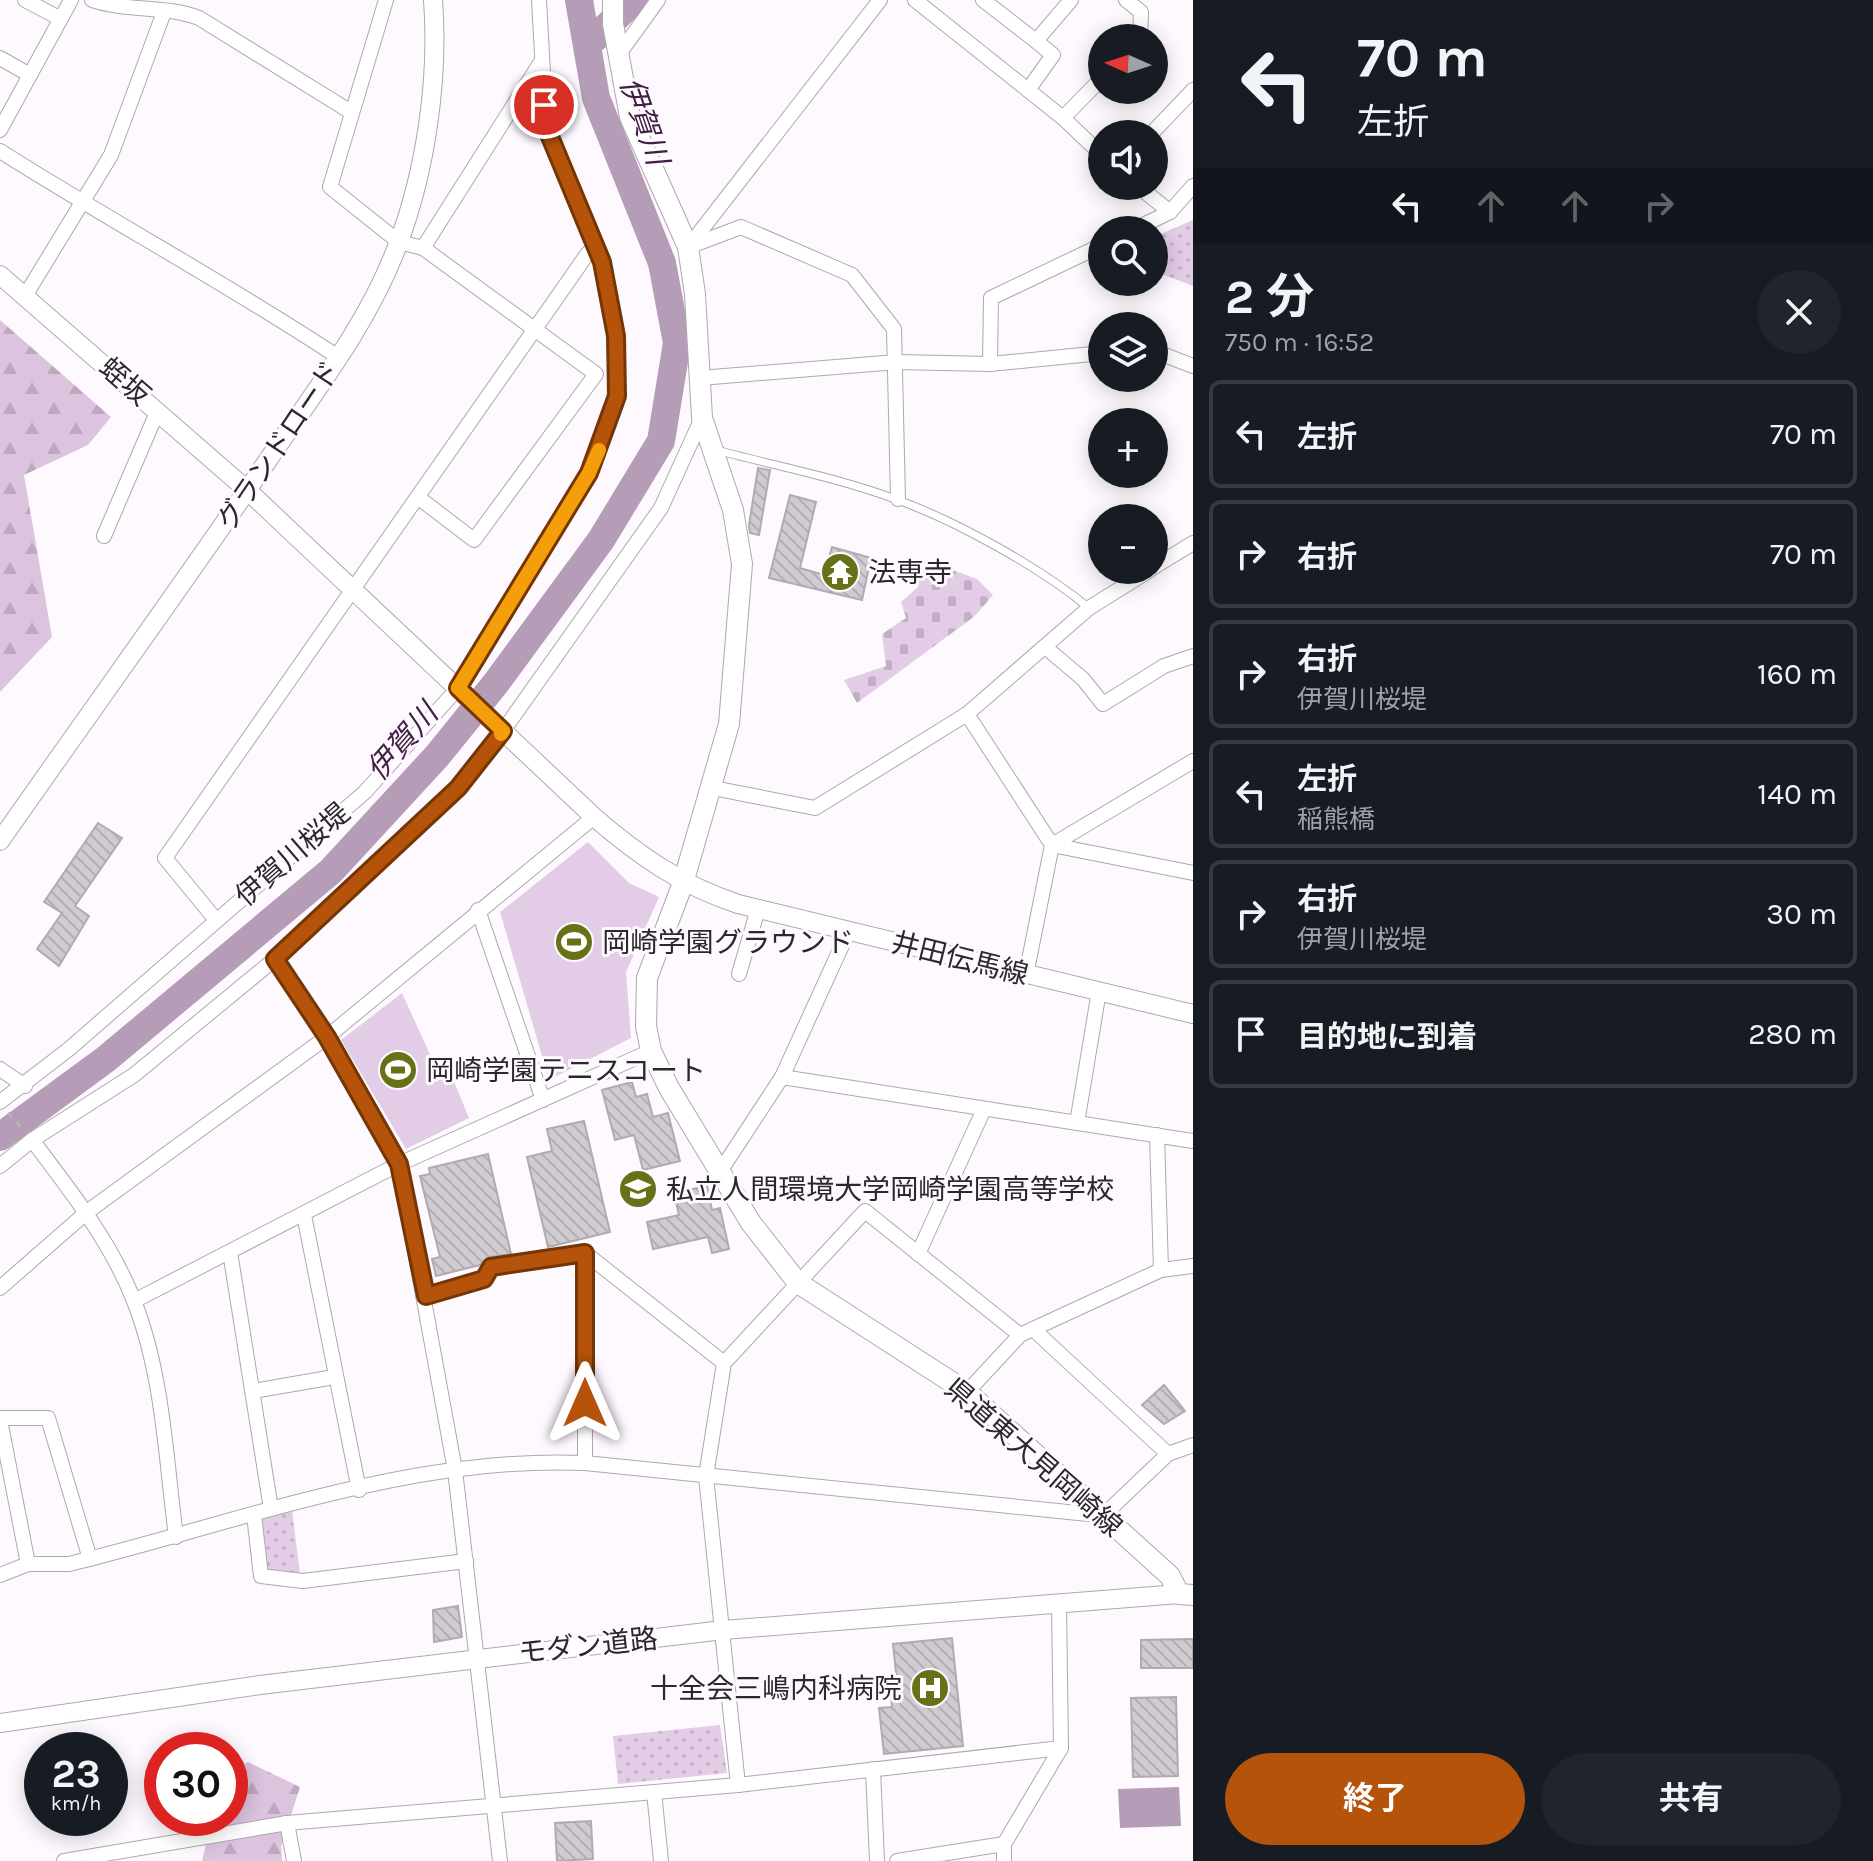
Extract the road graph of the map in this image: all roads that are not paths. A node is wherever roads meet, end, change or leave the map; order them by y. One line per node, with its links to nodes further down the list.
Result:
1 (25, 0): 15 (street)
2 (71, 0): 15 (street)
3 (92, 0): 14 (street)
4 (386, 0): 25 (street)
5 (433, 0): 36 (street, グランドロード)
6 (539, 0): 20 (street, 伊賀川桜堤)
7 (613, 0): 18 (main road, 県道東大見岡崎線)
8 (658, 0): 18 (street)
9 (880, 0): 37 (street)
10 (915, 0): 22 (street)
11 (983, 0): 17 (street)
12 (1071, 0): 17 (street)
13 (1126, 0): 16 (street)
14 (164, 12): 25 (street); 33 (street)
15 (61, 19): 21 (street)
16 (1141, 24)
17 (1036, 41): 22 (street)
18 (619, 54): 37 (main road, 県道東大見岡崎線)
19 (0, 58): 21 (street)
20 (541, 61): 38 (street); 65 (street, 伊賀川桜堤)
21 (30, 75): 28 (street)
22 (1028, 90): 26 (street)
23 (1193, 90): 27 (street)
24 (1088, 92): 26 (street)
25 (351, 112): 36 (street)
26 (1063, 118): 29 (street)
27 (1164, 120)
28 (0, 130)
29 (1088, 142)
30 (0, 151): 33 (street)
31 (1193, 186): 34 (street)
32 (1155, 200): 34 (street)
33 (81, 203): 42 (street); 46 (street)
34 (1170, 212): 35 (street)
35 (1162, 216)
36 (399, 242): 38 (street); 46 (street, グランドロード)
37 (688, 247): 47 (street); 50 (main road, 県道東大見岡崎線)
38 (423, 248): 43 (street)
39 (1088, 252): 48 (street)
40 (588, 253): 43 (street)
41 (0, 275): 42 (street, 蛭坂)
42 (25, 296): 51 (street, 蛭坂)
43 (535, 326): 55 (street); 55 (street)
44 (1088, 354): 48 (street)
45 (1168, 356): 49 (street)
46 (338, 357): 54 (street, グランドロード)
47 (897, 362): 48 (street); 50 (street); 56 (street)
48 (990, 364)
49 (1193, 366)
50 (700, 378): 52 (main road, 県道東大見岡崎線)
51 (158, 410): 54 (street, 蛭坂); 57 (street)
52 (702, 418): 53 (main road, 県道東大見岡崎線); 67 (street)
53 (713, 449): 56 (lane); 69 (main road, 県道東大見岡崎線)
54 (247, 490): 61 (street, 蛭坂); 71 (street, グランドロード)
55 (419, 498): 61 (street)
56 (898, 499): 62 (lane)
57 (104, 536)
58 (1193, 543): 59 (street)
59 (1168, 559)
60 (1128, 584): 62 (street)
61 (354, 588): 65 (street, 蛭坂); 77 (street)
62 (1089, 608): 63 (street)
63 (1045, 647): 64 (street); 66 (street)
64 (1193, 656)
65 (458, 688): 67 (street, 井田伝馬線); 77 (street, 伊賀川桜堤)
66 (967, 714): 69 (street); 72 (street)
67 (503, 731): 70 (street, 井田伝馬線); 79 (street)
68 (1193, 761): 72 (street)
69 (713, 788): 74 (main road, 県道東大見岡崎線)
70 (594, 817): 74 (street, 井田伝馬線); 76 (street)
71 (0, 841)
72 (1052, 845): 73 (street); 81 (street)
73 (1193, 873)
74 (683, 883): 75 (street, 井田伝馬線); 85 (main road, 県道東大見岡崎線)
75 (758, 909): 78 (street, 井田伝馬線); 80 (street)
76 (478, 910): 84 (street); 89 (street)
77 (216, 920): 88 (street, 伊賀川桜堤)
78 (849, 930): 81 (street, 井田伝馬線); 87 (street)
79 (275, 959): 84 (street); 94 (street)
80 (739, 974)
81 (1026, 975): 82 (street, 井田伝馬線)
82 (1099, 991): 83 (street, 井田伝馬線); 92 (street)
83 (1193, 1014)
84 (327, 1037): 96 (street); 99 (street)
85 (651, 1051): 89 (street); 98 (main road, 県道東大見岡崎線)
86 (0, 1069): 88 (street)
87 (782, 1077): 91 (street); 98 (street)
88 (25, 1086): 90 (street, 伊賀川桜堤)
89 (543, 1100): 96 (street)
90 (0, 1103)
91 (984, 1109): 92 (street); 103 (street)
92 (1077, 1123): 93 (street)
93 (1157, 1135): 95 (street); 105 (street)
94 (32, 1140): 97 (street); 99 (street)
95 (1193, 1141)
96 (399, 1164): 100 (street); 108 (street)
97 (0, 1166)
98 (719, 1173): 106 (main road, 県道東大見岡崎線)
99 (87, 1212): 107 (street); 109 (street)
100 (304, 1215): 101 (street); 112 (street)
101 (230, 1252): 109 (street); 113 (street)
102 (585, 1253): 108 (street); 111 (street); 118 (street)
103 (918, 1254): 106 (street); 110 (street)
104 (1193, 1266): 105 (street)
105 (1161, 1270): 110 (street)
106 (798, 1283): 111 (street); 114 (main road, 県道東大見岡崎線)
107 (0, 1288)
108 (426, 1296): 119 (street)
109 (134, 1301): 125 (street)
110 (1026, 1332): 114 (street); 117 (street)
111 (724, 1363): 120 (street)
112 (334, 1377): 113 (street); 121 (street)
113 (253, 1391): 122 (street)
114 (967, 1392): 124 (main road, 県道東大見岡崎線)
115 (0, 1419): 126 (street); 128 (street)
116 (1193, 1445): 117 (street)
117 (1168, 1454): 124 (street)
118 (585, 1463): 119 (street); 120 (street)
119 (455, 1470): 121 (street); 127 (street)
120 (706, 1476): 124 (street); 132 (street)
121 (359, 1490): 122 (street)
122 (271, 1509): 123 (street)
123 (254, 1515): 125 (street); 127 (street)
124 (1098, 1515): 130 (main road, 県道東大見岡崎線)
125 (176, 1537): 126 (street)
126 (90, 1559): 128 (street)
127 (466, 1561): 133 (street)
128 (28, 1564): 129 (street)
129 (0, 1575)
130 (1186, 1594): 131 (street, モダン道路)
131 (1059, 1604): 132 (street, モダン道路); 135 (street)
132 (723, 1630): 133 (street, モダン道路); 137 (street)
133 (477, 1657): 134 (street, モダン道路); 139 (street)
134 (0, 1723)
135 (1061, 1748): 136 (street); 141 (street)
136 (873, 1769): 137 (street); 146 (street)
137 (738, 1785): 138 (street)
138 (654, 1792): 139 (street); 145 (street)
139 (494, 1808): 140 (street); 144 (street)
140 (287, 1823): 142 (street); 143 (street)
141 (1004, 1844): 147 (street); 148 (street)
142 (64, 1861)
143 (294, 1861)
144 (500, 1861)
145 (661, 1861)
146 (877, 1861)
147 (897, 1861)
148 (1004, 1861)

